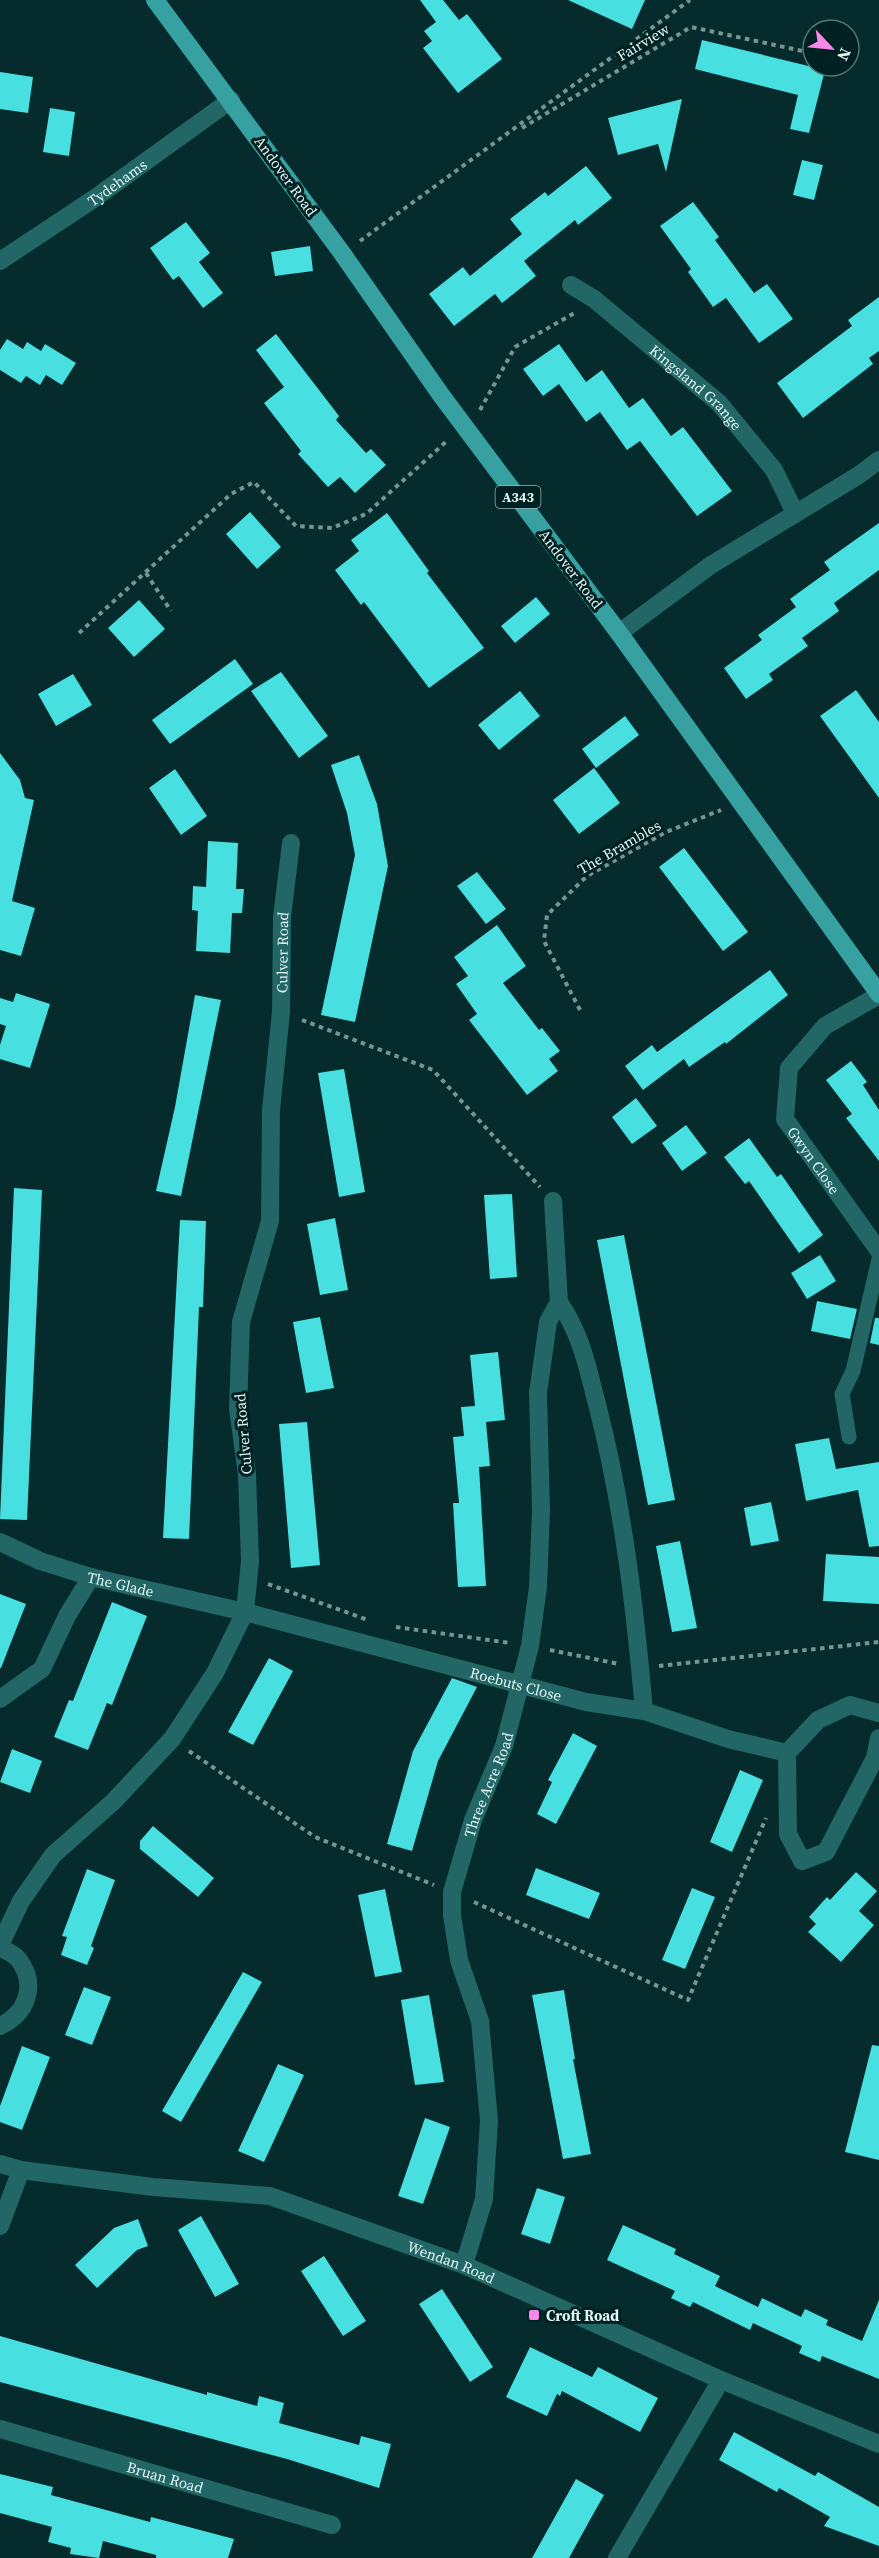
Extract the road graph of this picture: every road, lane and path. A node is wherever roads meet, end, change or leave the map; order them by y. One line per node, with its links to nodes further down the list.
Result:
1 (155, 0): 4 (main road, Andover Road / A343)
2 (690, 0): 5 (path)
3 (801, 51): 5 (path, Fairview)
4 (231, 100): 6 (main road, Andover Road / A343); 7 (street, Tydehams)
5 (500, 140): 6 (path)
6 (342, 253): 11 (main road, Andover Road / A343)
7 (0, 261)
8 (571, 285): 9 (street, Kingsland Grange)
9 (594, 299): 10 (path); 13 (street, Kingsland Grange)
10 (479, 411)
11 (465, 426): 14 (path); 17 (main road, Andover Road / A343)
12 (879, 460): 13 (street)
13 (795, 513): 17 (street)
14 (146, 573): 15 (path); 16 (path)
15 (171, 610)
16 (78, 633)
17 (619, 633): 18 (main road, Andover Road / A343)
18 (740, 800): 20 (main road, Andover Road / A343); 21 (path, The Brambles)
19 (291, 843): 22 (street, Culver Road)
20 (879, 995): 24 (street, Gwyn Close)
21 (580, 1010)
22 (282, 1012): 23 (path); 30 (street, Culver Road)
23 (553, 1201): 26 (street, Three Acre Road)
24 (879, 1251)
25 (879, 1259): 27 (lane)
26 (559, 1302): 35 (street, Three Acre Road); 36 (street, Three Acre Road)
27 (849, 1437)
28 (0, 1542): 29 (street, The Glade)
29 (92, 1577): 31 (street, The Glade); 38 (street)
30 (249, 1577): 31 (street, Culver Road); 32 (path)
31 (245, 1612): 37 (street, Roebuts Close); 42 (street, Culver Road)
32 (373, 1622)
33 (384, 1625): 35 (path)
34 (879, 1642): 36 (path)
35 (530, 1646): 36 (path); 37 (street, Three Acre Road)
36 (640, 1668): 39 (street, Three Acre Road)
37 (520, 1685): 39 (street, Roebuts Close); 45 (street, Three Acre Road)
38 (0, 1699)
39 (644, 1711): 43 (street, Roebuts Close)
40 (879, 1713): 43 (street)
41 (879, 1738): 43 (street)
42 (171, 1739): 45 (path); 46 (street, Culver Road)
43 (787, 1753)
44 (770, 1808): 45 (path)
45 (452, 1892): 51 (street, Three Acre Road)
46 (0, 1946): 47 (street, Culver Road)
47 (0, 2026)
48 (0, 2164): 49 (street, Wendan Road)
49 (21, 2170): 50 (street); 51 (street, Wendan Road)
50 (0, 2226)
51 (464, 2265): 52 (street, Wendan Road)
52 (721, 2380): 54 (street, Wendan Road); 56 (street)
53 (0, 2429): 55 (street, Bruan Road)
54 (879, 2445)
55 (332, 2525)
56 (617, 2558)

